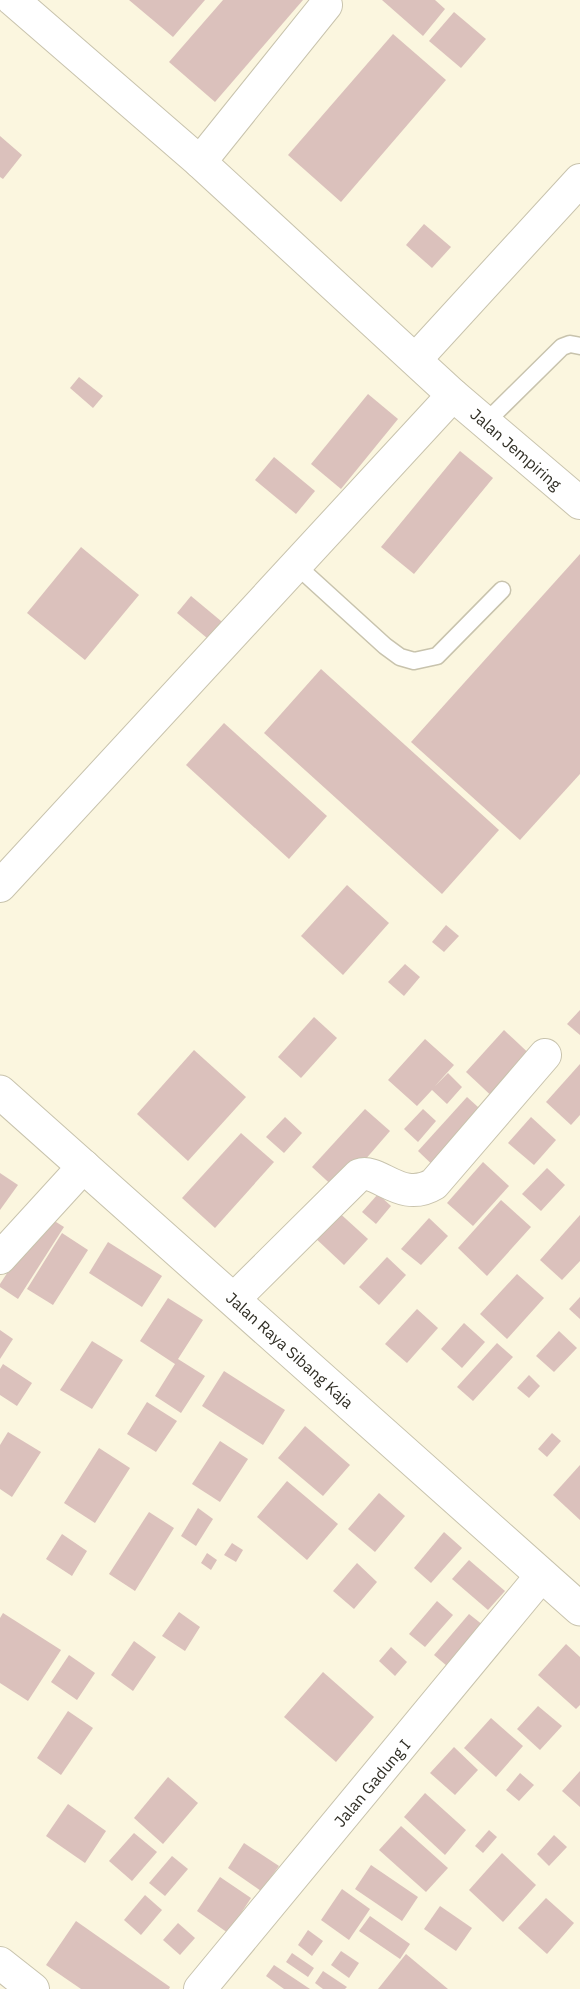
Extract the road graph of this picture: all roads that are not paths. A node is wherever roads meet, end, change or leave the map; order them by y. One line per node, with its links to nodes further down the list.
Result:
1 (26, 4): 3 (street, Jalan Jempiring)
2 (326, 5): 3 (street)
3 (200, 162): 6 (street, Jalan Jempiring)
4 (580, 180): 6 (street)
5 (580, 346): 8 (lane)
6 (416, 360): 7 (street, Jalan Jempiring)
7 (453, 394): 8 (street, Jalan Jempiring); 10 (street)
8 (486, 422): 9 (street, Jalan Jempiring)
9 (580, 503)
10 (296, 565): 11 (lane); 12 (street)
11 (502, 590)
12 (0, 886)
13 (544, 1055): 17 (street)
14 (0, 1092): 15 (main road, Jalan Raya Sibang Kaja)
15 (84, 1166): 16 (street); 17 (main road, Jalan Raya Sibang Kaja)
16 (0, 1258)
17 (234, 1299): 18 (main road, Jalan Raya Sibang Kaja)
18 (542, 1575): 19 (main road, Jalan Raya Sibang Kaja); 22 (street, Jalan Gadung I)
19 (576, 1597)
20 (0, 1963): 21 (street)
21 (33, 1989)
22 (200, 1989)

